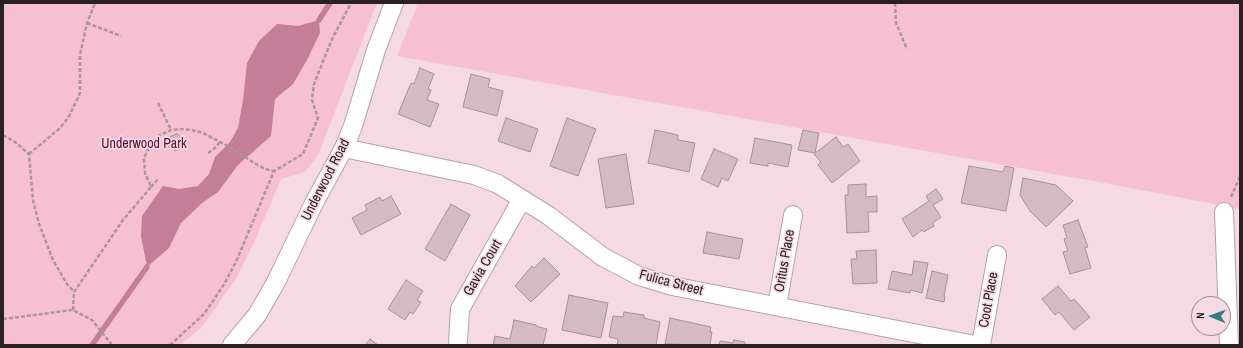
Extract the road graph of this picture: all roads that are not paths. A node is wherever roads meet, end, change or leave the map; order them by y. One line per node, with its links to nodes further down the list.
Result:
1 (394, 3): 2 (street, Underwood Road)
2 (344, 148): 3 (street, Fulica Street); 9 (street, Underwood Road)
3 (522, 199): 7 (street, Fulica Street); 8 (street, Gavia Court)
4 (1224, 212): 12 (street)
5 (793, 215): 7 (street, Oritus Place)
6 (997, 254): 11 (street, Coot Place)
7 (777, 306): 10 (street, Fulica Street)
8 (458, 341)
9 (232, 345)
10 (975, 345)
11 (981, 345)
12 (1229, 345)

